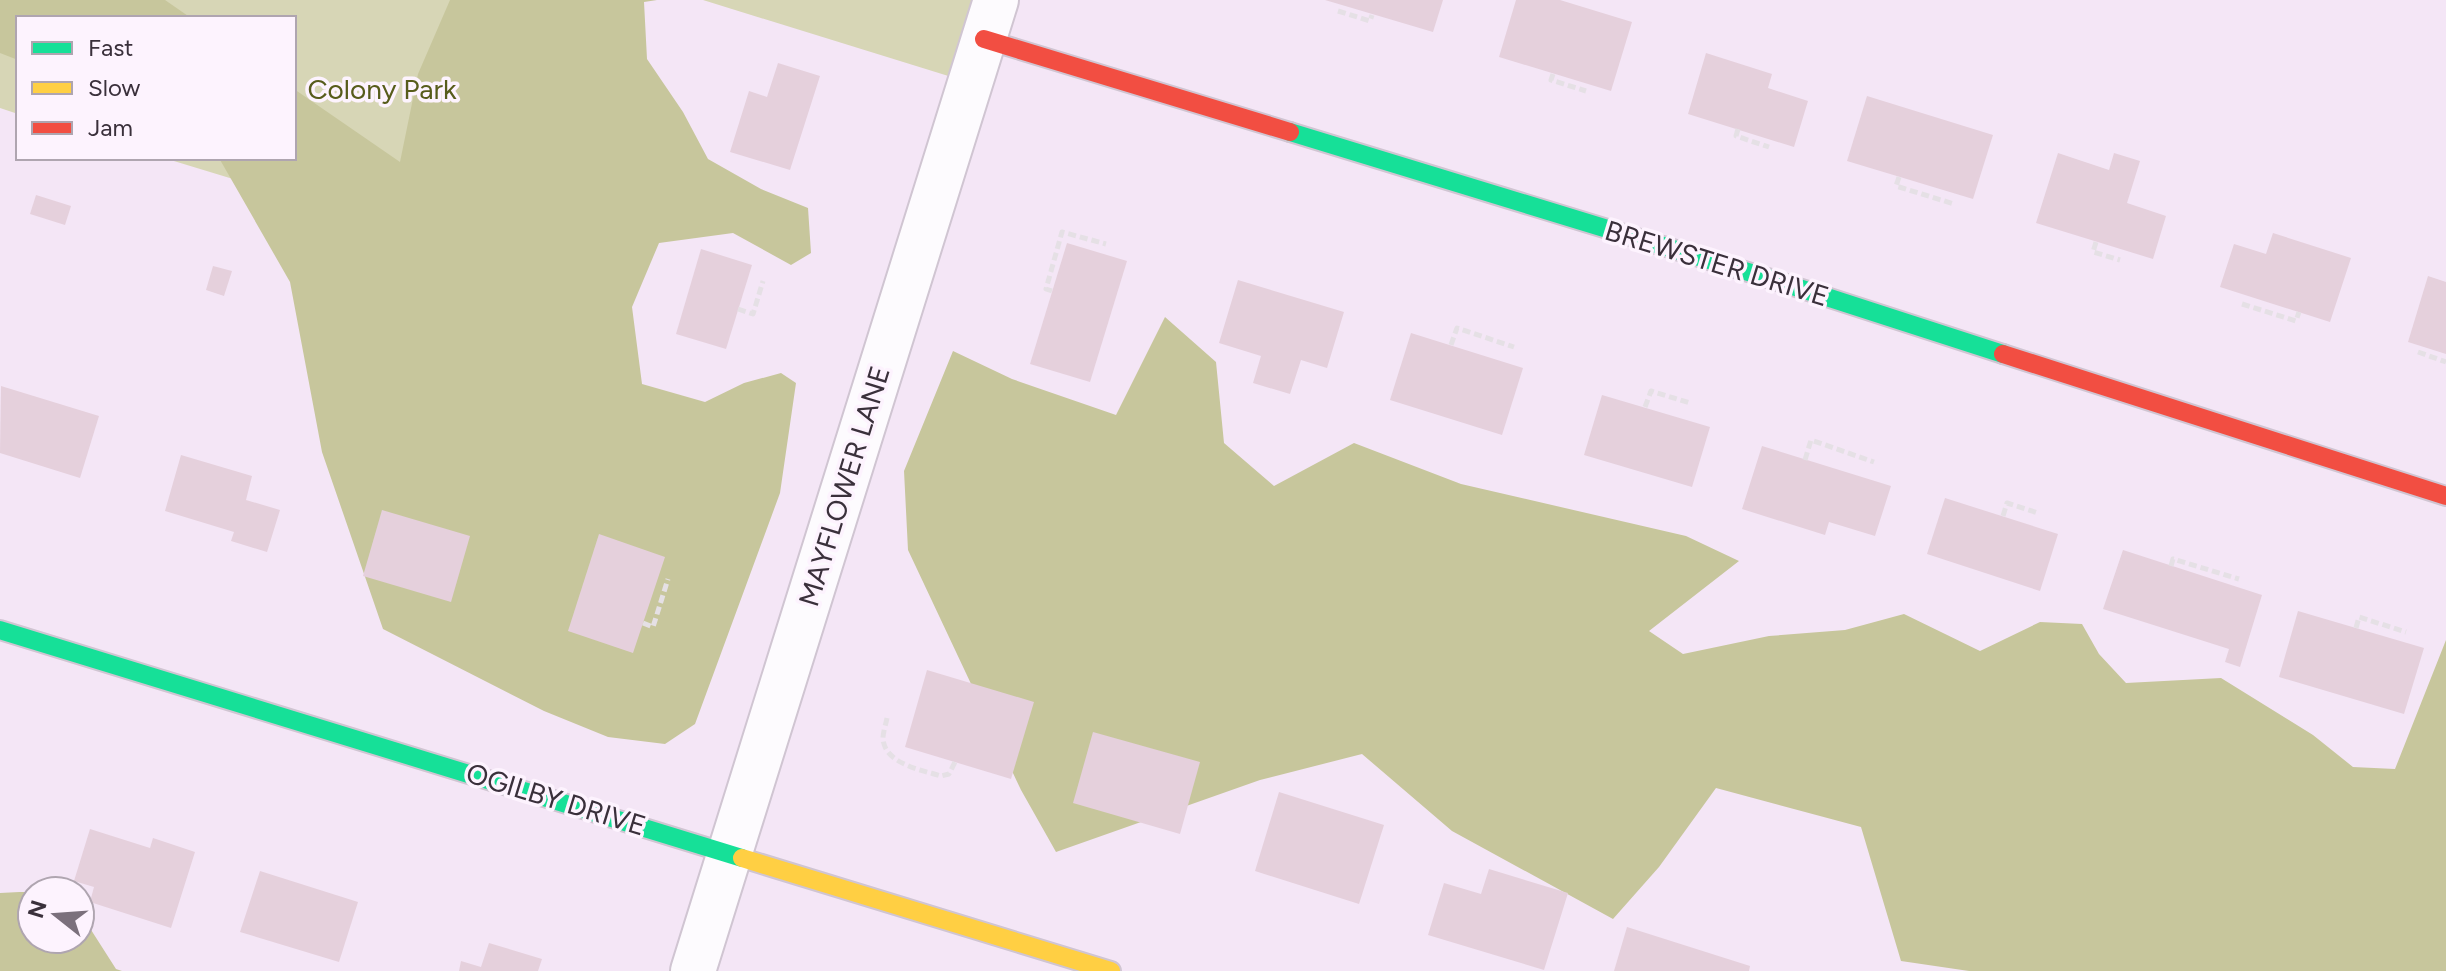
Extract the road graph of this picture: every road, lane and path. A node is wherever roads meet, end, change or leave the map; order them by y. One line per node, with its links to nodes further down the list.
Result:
1 (1338, 11): 2 (path)
2 (1372, 15)
3 (990, 20): 26 (street, BREWSTER DRIVE); 38 (street, MAYFLOWER LANE)
4 (1553, 74): 5 (path)
5 (1586, 91)
6 (1738, 129): 7 (path)
7 (1769, 147)
8 (1899, 177): 9 (path)
9 (1954, 204)
10 (2096, 242): 12 (path)
11 (1106, 244): 14 (path)
12 (2120, 260)
13 (763, 281): 16 (path)
14 (1052, 291)
15 (2242, 304): 17 (path)
16 (738, 309)
17 (2299, 312)
18 (1451, 345): 19 (path)
19 (1514, 347)
20 (2418, 352): 21 (path)
21 (2446, 362)
22 (1690, 403): 23 (path)
23 (1645, 407)
24 (1805, 460): 25 (path)
25 (1874, 462)
26 (2446, 496)
27 (2038, 513): 28 (path)
28 (2003, 516)
29 (2171, 566): 31 (path)
30 (668, 579): 32 (path)
31 (2239, 579)
32 (643, 623)
33 (2356, 628): 35 (path)
34 (0, 630): 38 (street, OGILBY DRIVE)
35 (2406, 632)
36 (887, 718): 37 (path)
37 (955, 762)
38 (729, 852): 39 (street, MAYFLOWER LANE); 40 (street, OGILBY DRIVE)
39 (693, 971)
40 (1111, 971)

